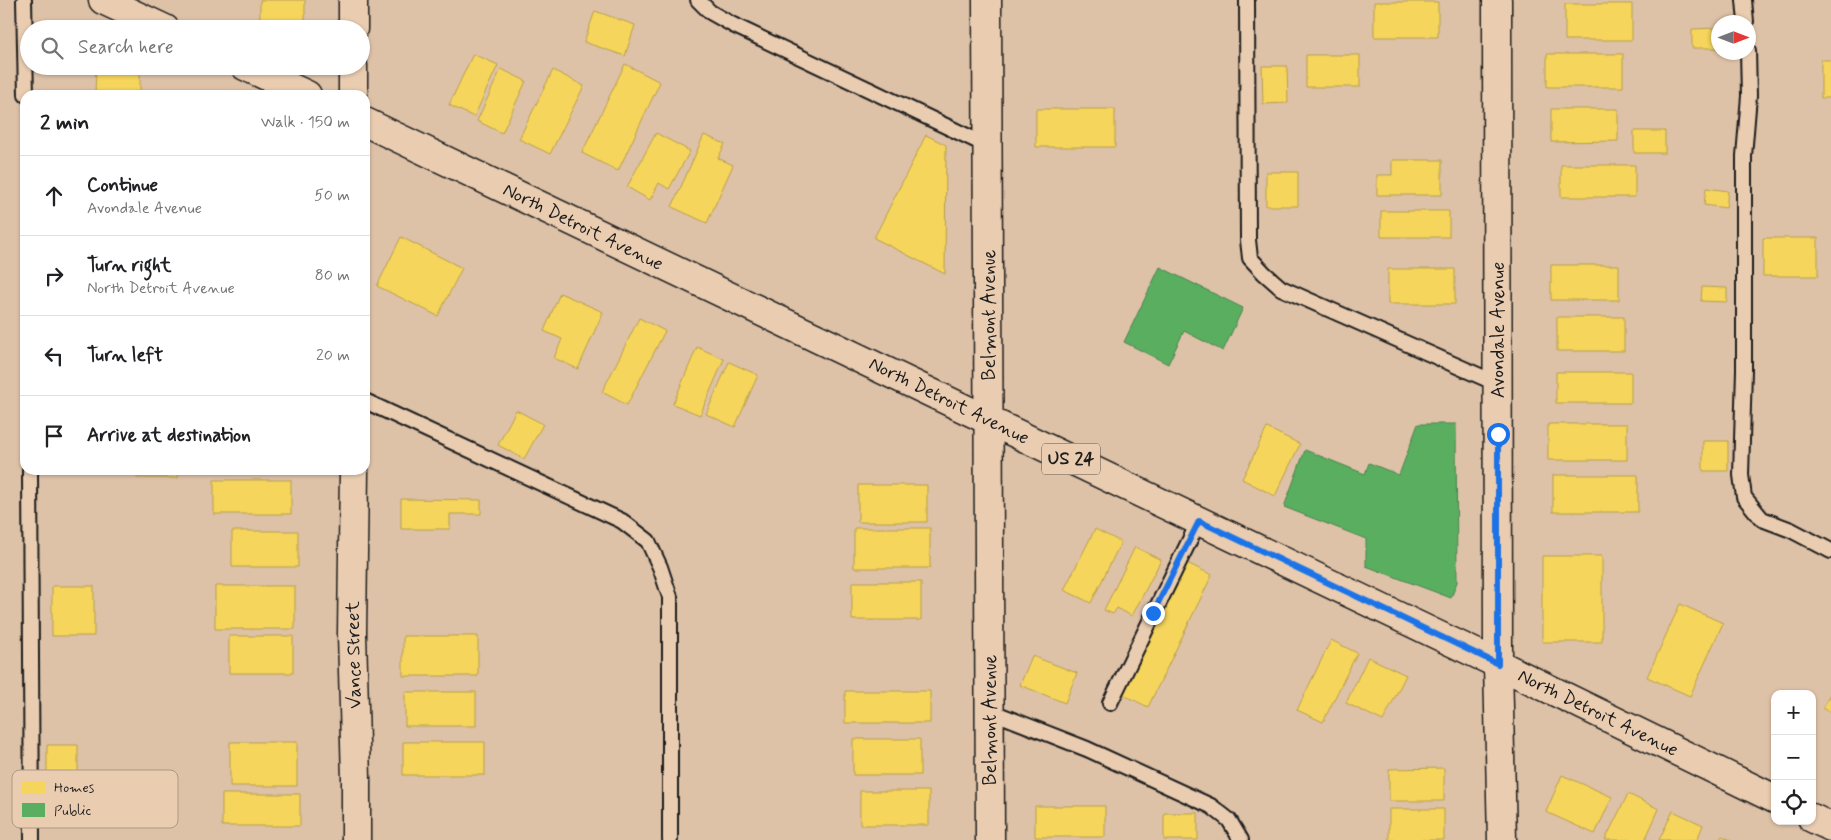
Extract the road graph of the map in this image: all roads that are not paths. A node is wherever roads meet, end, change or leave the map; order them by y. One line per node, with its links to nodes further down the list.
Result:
1 (24, 0): 10 (lane)
2 (103, 0): 11 (street)
3 (353, 0): 12 (street)
4 (698, 0): 21 (lane)
5 (987, 0): 21 (street, Belmont Avenue)
6 (1247, 0): 22 (lane)
7 (1497, 0): 22 (street, Avondale Avenue)
8 (1744, 0): 9 (lane)
9 (1745, 15)
10 (24, 20)
11 (146, 20)
12 (353, 20)
13 (1748, 60): 28 (lane)
14 (26, 75): 17 (lane)
15 (264, 75): 18 (street)
16 (353, 75): 19 (street)
17 (26, 90)
18 (296, 90)
19 (354, 90)
20 (370, 124): 24 (street, North Detroit Avenue / US 24)
21 (988, 146): 24 (street, Belmont Avenue)
22 (1498, 384): 29 (street, Avondale Avenue)
23 (370, 403): 37 (lane)
24 (989, 420): 27 (street, North Detroit Avenue / US 24); 31 (street, Belmont Avenue)
25 (30, 475): 32 (lane)
26 (354, 475): 36 (street, Vance Street)
27 (1199, 521): 29 (street, North Detroit Avenue / US 24); 30 (lane)
28 (1831, 551)
29 (1498, 664): 33 (street, North Detroit Avenue / US 24); 40 (street, Avondale Avenue)
30 (1110, 704)
31 (990, 711): 38 (street, Belmont Avenue); 39 (lane)
32 (32, 770)
33 (1771, 797)
34 (1816, 820): 35 (street)
35 (1831, 827)
36 (356, 840)
37 (670, 840)
38 (990, 840)
39 (1241, 840)
40 (1502, 840)

